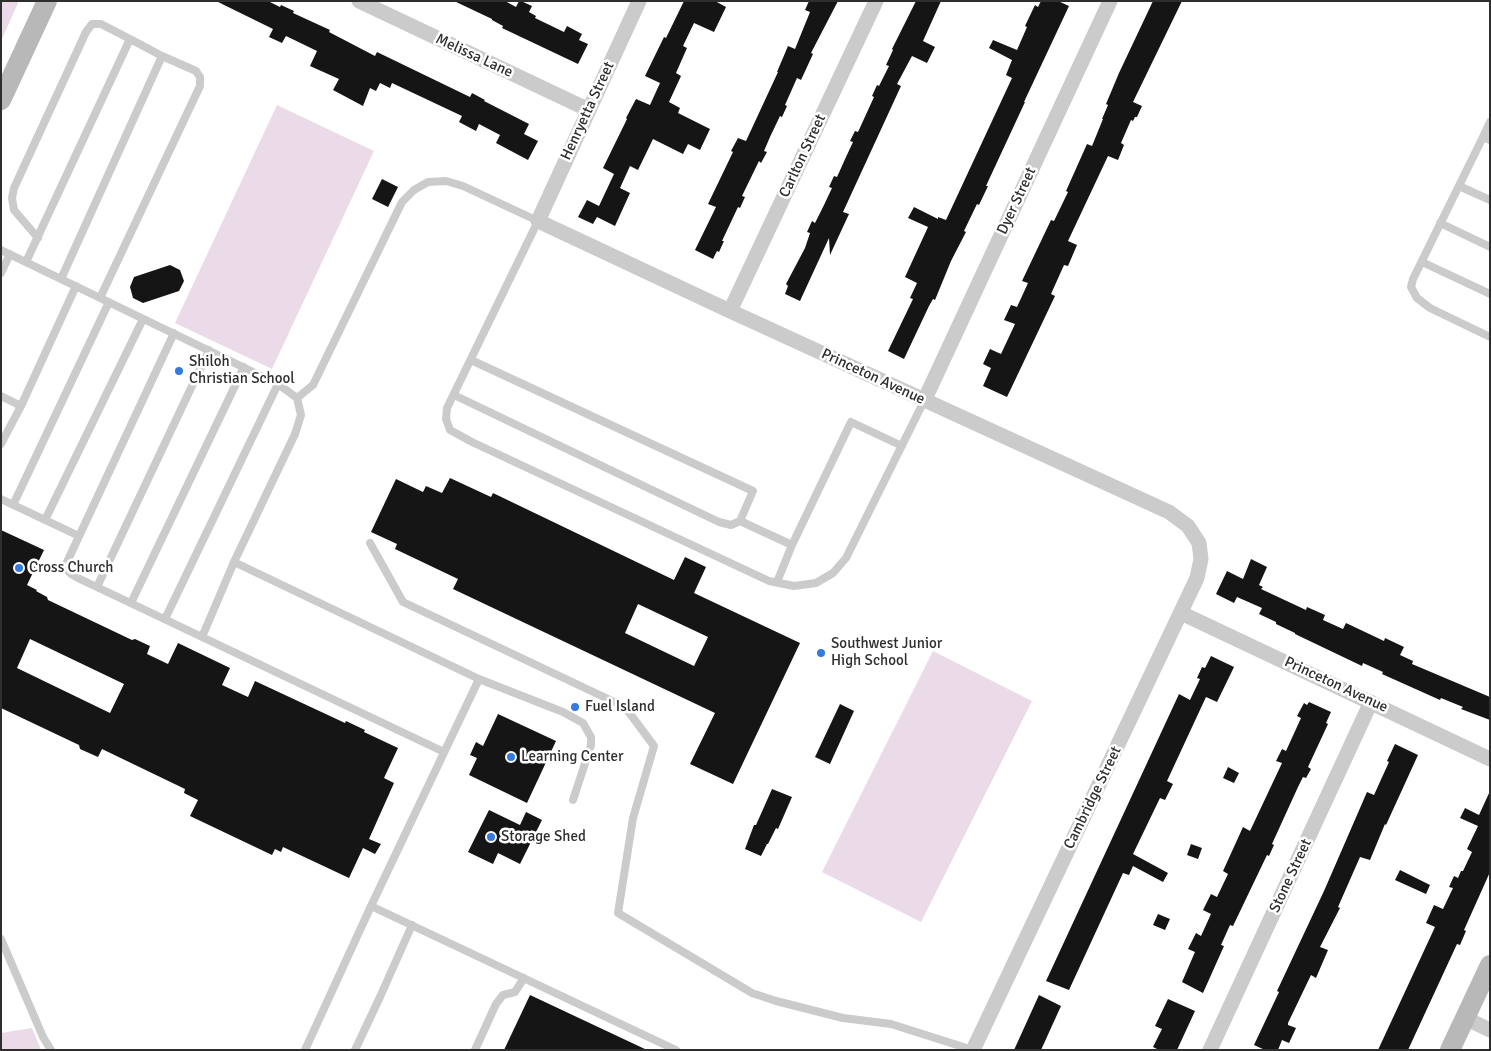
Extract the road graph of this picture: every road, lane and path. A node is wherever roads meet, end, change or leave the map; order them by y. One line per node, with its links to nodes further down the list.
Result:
1 (48, 1): 8 (street)
2 (359, 1): 9 (street, Melissa Lane)
3 (639, 1): 9 (street, Henryetta Street)
4 (876, 1): 28 (street, Carlton Street)
5 (1110, 1): 39 (street, Dyer Street)
6 (130, 39): 7 (lane); 16 (lane); 16 (lane)
7 (162, 56): 23 (lane); 26 (lane)
8 (1, 100)
9 (589, 110): 14 (street, Henryetta Street)
10 (1490, 122): 11 (lane)
11 (1486, 139): 12 (lane)
12 (1459, 186): 13 (lane); 15 (lane)
13 (1490, 200)
14 (538, 221): 28 (street, Princeton Avenue); 33 (lane); 38 (lane)
15 (1440, 223): 17 (lane); 21 (lane)
16 (38, 238): 20 (lane)
17 (1490, 247)
18 (1, 250): 19 (lane)
19 (10, 254): 20 (lane); 22 (lane)
20 (26, 262): 23 (lane)
21 (1422, 262): 25 (lane); 31 (lane)
22 (1, 273)
23 (61, 279): 24 (lane)
24 (76, 286): 26 (lane); 40 (lane)
25 (1490, 294)
26 (100, 298): 27 (lane)
27 (108, 302): 29 (lane); 44 (lane)
28 (730, 311): 39 (street, Princeton Avenue)
29 (143, 319): 30 (lane); 45 (lane)
30 (174, 334): 32 (lane); 47 (lane)
31 (1490, 337)
32 (209, 350): 34 (lane); 53 (lane)
33 (471, 360): 37 (lane); 46 (lane)
34 (244, 368): 35 (lane); 54 (lane)
35 (278, 384): 38 (lane); 56 (lane)
36 (1, 396): 40 (lane)
37 (454, 396): 46 (lane); 52 (lane)
38 (296, 398): 51 (lane)
39 (924, 400): 42 (lane); 49 (street, Princeton Avenue)
40 (21, 406): 41 (lane)
41 (1, 444)
42 (902, 446): 50 (lane); 52 (lane)
43 (1, 499): 44 (lane)
44 (13, 505): 45 (lane)
45 (45, 520): 47 (lane)
46 (740, 521): 50 (lane)
47 (79, 536): 53 (lane)
48 (370, 542): 75 (lane)
49 (1199, 543): 55 (street, Cambridge Street)
50 (792, 545): 52 (lane)
51 (234, 562): 57 (lane); 58 (lane)
52 (777, 582)
53 (97, 586): 54 (lane)
54 (131, 603): 56 (lane)
55 (1182, 612): 59 (street, Princeton Avenue); 75 (street, Cambridge Street)
56 (165, 619): 57 (lane)
57 (202, 637): 60 (lane)
58 (479, 679): 60 (lane); 62 (lane)
59 (1371, 702): 61 (street, Princeton Avenue); 76 (street, Stone Street)
60 (444, 752): 63 (lane)
61 (1490, 759)
62 (573, 800)
63 (371, 906): 64 (lane); 71 (lane)
64 (412, 925): 67 (lane); 72 (lane)
65 (1, 939): 70 (lane)
66 (1490, 965): 68 (street)
67 (524, 978): 73 (lane); 74 (lane)
68 (1465, 1018): 69 (street); 77 (street)
69 (1490, 1030)
70 (51, 1050)
71 (305, 1050)
72 (355, 1050)
73 (475, 1050)
74 (676, 1050)
75 (973, 1050)
76 (1210, 1050)
77 (1450, 1050)

